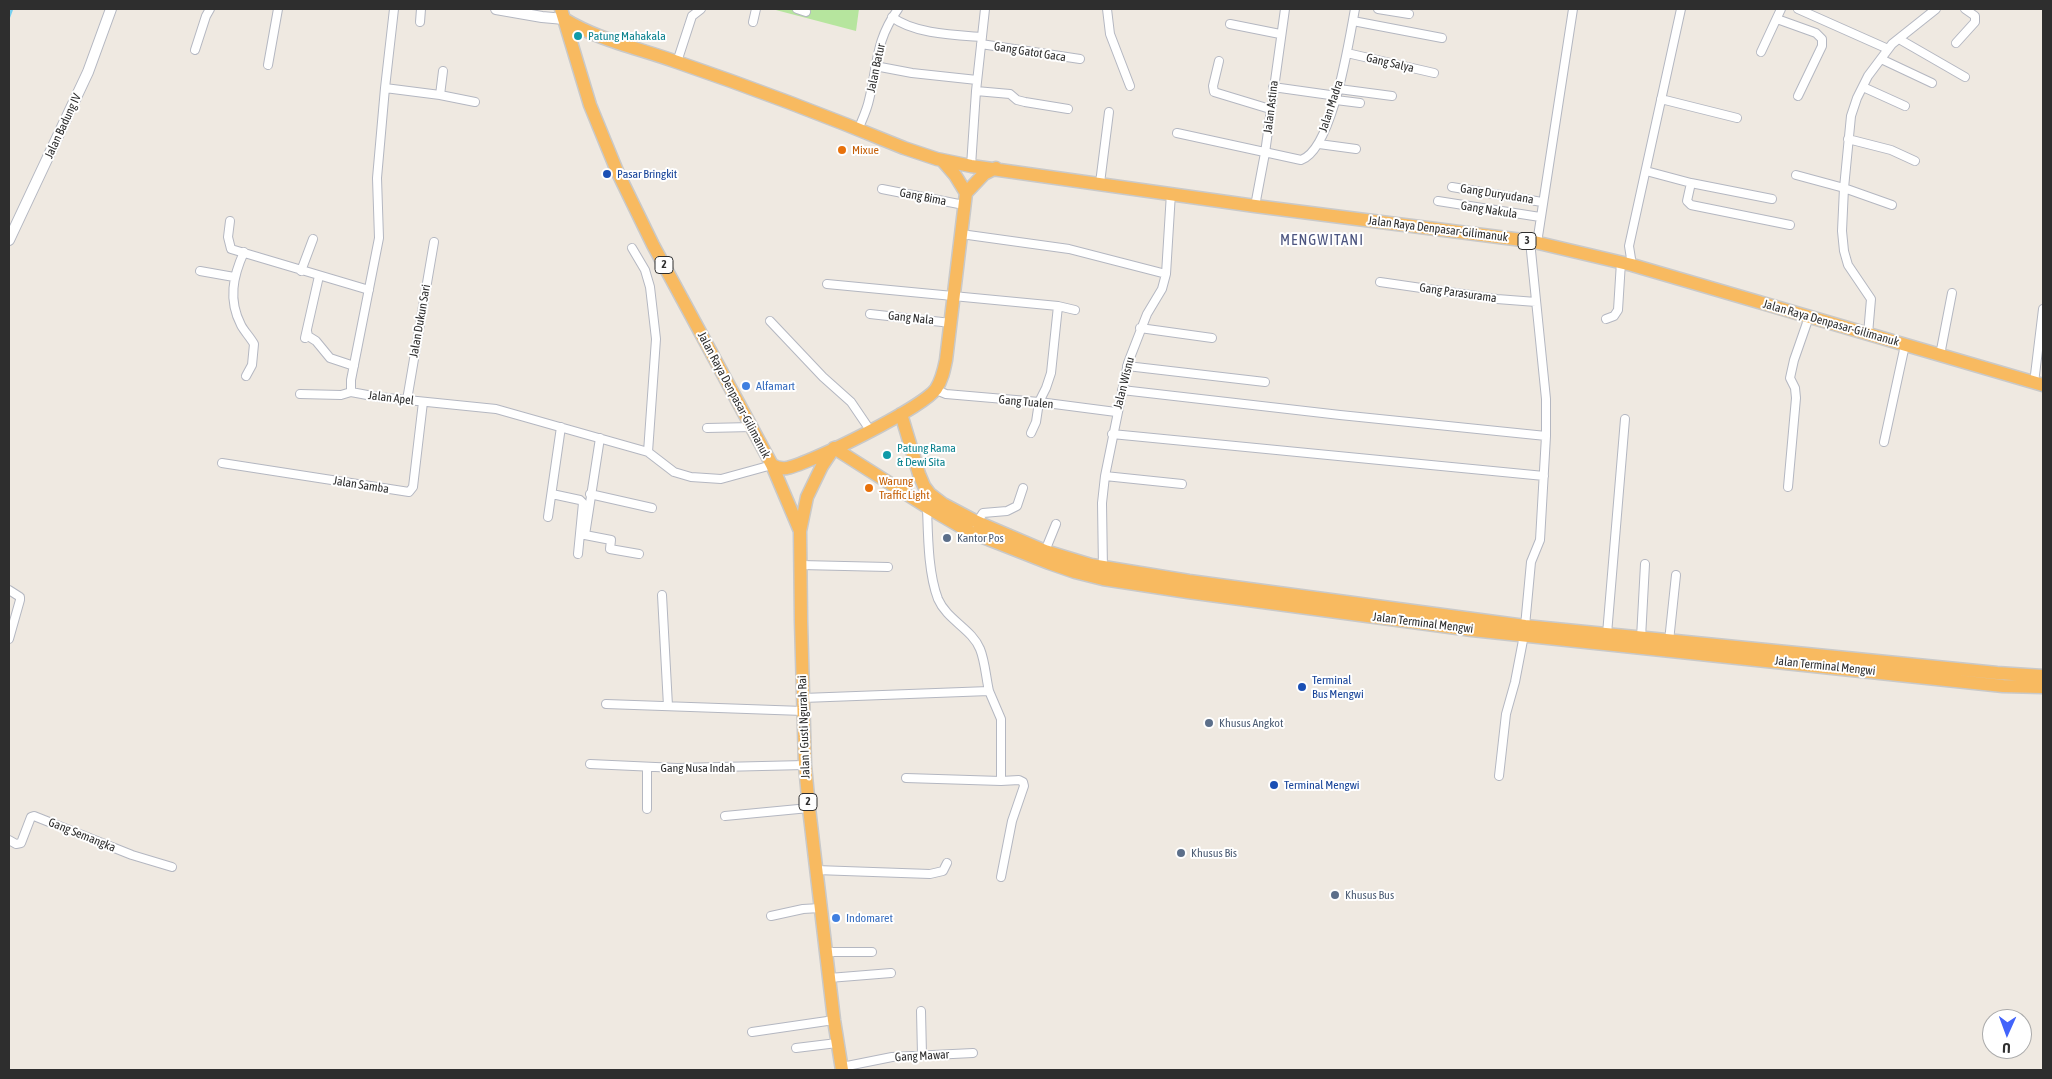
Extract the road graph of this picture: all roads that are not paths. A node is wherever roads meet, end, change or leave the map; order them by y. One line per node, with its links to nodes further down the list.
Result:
1 (111, 9): 99 (street, Jalan Badung IV)
2 (210, 9): 38 (street)
3 (278, 9): 46 (street)
4 (394, 9): 56 (street, Jalan Apel)
5 (422, 9): 28 (street)
6 (496, 9): 23 (street)
7 (701, 9): 45 (street)
8 (756, 9): 29 (street)
9 (797, 9): 22 (street)
10 (898, 9): 25 (street, Jalan Batur)
11 (985, 9): 35 (street)
12 (1107, 9): 53 (street)
13 (1284, 9): 31 (street, Jalan Astina)
14 (1356, 9): 27 (street, Jalan Madra)
15 (1378, 9): 24 (street)
16 (1573, 9): 91 (street)
17 (1681, 9): 62 (street)
18 (1781, 9): 26 (street)
19 (1798, 9): 37 (street)
20 (1936, 9): 33 (street)
21 (1965, 9): 36 (street)
22 (806, 12)
23 (562, 14): 34 (highway, Jalan Raya Denpasar-Gilimanuk); 41 (highway, Jalan Raya Denpasar-Gilimanuk)
24 (1408, 14)
25 (892, 17): 35 (street, Gang Gatot Gaca); 47 (street, Jalan Batur)
26 (1777, 19): 39 (street); 61 (street)
27 (1353, 21): 32 (street); 40 (street, Jalan Madra)
28 (420, 22)
29 (753, 22)
30 (1230, 24): 31 (street)
31 (1280, 34): 54 (street, Jalan Astina)
32 (1442, 38)
33 (1899, 38): 37 (street); 50 (street)
34 (606, 39): 41 (highway); 45 (highway, Jalan Raya Denpasar-Gilimanuk)
35 (981, 41): 42 (street, Gang Gatot Gaca); 51 (street)
36 (1956, 43)
37 (1888, 49): 43 (street)
38 (195, 50)
39 (1761, 52)
40 (1346, 53): 49 (street, Gang Salya); 59 (street, Jalan Madra)
41 (574, 55): 146 (highway, Jalan Raya Denpasar-Gilimanuk / 2)
42 (1080, 59)
43 (1881, 59): 52 (street); 55 (street)
44 (1218, 61): 67 (street)
45 (677, 62): 70 (highway, Jalan Raya Denpasar-Gilimanuk)
46 (268, 65)
47 (875, 66): 51 (street); 70 (street, Jalan Batur)
48 (443, 71): 58 (street)
49 (1434, 73)
50 (1965, 77)
51 (977, 80): 57 (street)
52 (1932, 83)
53 (1130, 86)
54 (1273, 87): 59 (street); 67 (street, Jalan Astina)
55 (1863, 87): 65 (street); 72 (street)
56 (384, 88): 58 (street); 113 (street, Jalan Apel)
57 (976, 91): 66 (street); 78 (street)
58 (440, 95): 63 (street)
59 (1337, 95): 60 (street); 64 (street); 73 (street, Jalan Madra)
60 (1392, 96)
61 (1798, 96)
62 (1661, 100): 69 (street); 80 (street)
63 (475, 102)
64 (1360, 103)
65 (1905, 106)
66 (1068, 109)
67 (1270, 109): 75 (street, Jalan Astina)
68 (1109, 112): 83 (street)
69 (1736, 118)
70 (858, 130): 76 (highway, Jalan Raya Denpasar-Gilimanuk)
71 (1177, 133): 75 (street)
72 (1848, 139): 77 (street); 85 (street)
73 (1319, 144): 74 (street); 75 (street, Jalan Madra)
74 (1356, 149)
75 (1265, 153): 93 (street, Jalan Astina)
76 (942, 160): 78 (highway, Jalan Raya Denpasar-Gilimanuk / 3); 88 (highway)
77 (1915, 162)
78 (971, 166): 79 (highway, Jalan Raya Denpasar-Gilimanuk / 3)
79 (996, 168): 83 (highway, Jalan Raya Denpasar-Gilimanuk / 3); 88 (highway)
80 (1646, 171): 82 (street); 102 (street)
81 (1796, 175): 85 (street)
82 (1691, 182): 89 (street); 96 (street)
83 (1100, 183): 87 (highway, Jalan Raya Denpasar-Gilimanuk / 3)
84 (1452, 187): 91 (street, Gang Duryudana)
85 (1844, 188): 92 (street); 126 (street)
86 (882, 189): 88 (street, Gang Bima)
87 (1171, 193): 93 (highway, Jalan Raya Denpasar-Gilimanuk / 3); 108 (street, Jalan Wisnu)
88 (965, 199): 97 (highway)
89 (1772, 199)
90 (1438, 201): 94 (street, Gang Nakula)
91 (1542, 202): 94 (street)
92 (1892, 205)
93 (1255, 206): 101 (highway, Jalan Raya Denpasar-Gilimanuk / 3)
94 (1540, 217): 101 (street)
95 (230, 221): 104 (street)
96 (1790, 225)
97 (957, 237): 108 (street); 115 (highway)
98 (313, 239): 107 (street)
99 (9, 240)
100 (434, 242): 139 (street, Jalan Dukun Sari)
101 (1533, 242): 105 (highway, Jalan Raya Denpasar-Gilimanuk / 3); 116 (street)
102 (1629, 246): 105 (street); 105 (street)
103 (632, 248): 155 (street)
104 (247, 254): 107 (street); 110 (street)
105 (1623, 263): 121 (highway, Jalan Raya Denpasar-Gilimanuk / 3); 122 (street)
106 (200, 271): 110 (street)
107 (301, 271): 109 (street)
108 (1166, 274): 125 (street, Jalan Wisnu)
109 (319, 276): 113 (street); 130 (street)
110 (234, 277): 132 (street)
111 (1380, 282): 116 (street, Gang Parasurama)
112 (827, 284): 115 (street)
113 (369, 290): 130 (street, Jalan Apel)
114 (1952, 293): 129 (street)
115 (954, 295): 117 (street); 124 (highway)
116 (1536, 302): 151 (street)
117 (1058, 306): 119 (street); 141 (street)
118 (2043, 309): 134 (street)
119 (1075, 310)
120 (870, 314): 124 (street, Gang Nala)
121 (1809, 317): 126 (highway, Jalan Raya Denpasar-Gilimanuk / 3); 161 (street)
122 (1606, 319)
123 (770, 321): 148 (street)
124 (951, 323): 135 (highway)
125 (1140, 328): 127 (street); 131 (street, Jalan Wisnu)
126 (1868, 334): 128 (highway, Jalan Raya Denpasar-Gilimanuk / 3)
127 (1212, 338)
128 (1905, 345): 129 (highway, Jalan Raya Denpasar-Gilimanuk / 3); 153 (street)
129 (1940, 355): 134 (highway, Jalan Raya Denpasar-Gilimanuk / 3)
130 (354, 366): 137 (street, Jalan Apel)
131 (1127, 366): 133 (street); 136 (street, Jalan Wisnu)
132 (246, 376)
133 (1265, 382)
134 (2039, 384)
135 (936, 390): 141 (street, Gang Tualen); 143 (highway, Jalan Raya Denpasar-Gilimanuk)
136 (1122, 390): 142 (street, Jalan Wisnu); 151 (street)
137 (351, 392): 138 (street); 139 (street, Jalan Apel)
138 (300, 394)
139 (407, 400): 140 (street, Jalan Apel)
140 (423, 402): 145 (street, Jalan Apel); 156 (street, Jalan Samba)
141 (1039, 402): 142 (street, Gang Tualen); 149 (street)
142 (1116, 412): 150 (street, Jalan Wisnu)
143 (901, 414): 148 (highway, Jalan Raya Denpasar-Gilimanuk); 169 (highway, Jalan Terminal Mengwi)
144 (1625, 419): 182 (street)
145 (561, 427): 152 (street, Jalan Apel); 163 (street)
146 (752, 427): 147 (street); 157 (highway, Jalan Raya Denpasar-Gilimanuk / 2)
147 (707, 428)
148 (870, 430): 154 (highway, Jalan Raya Denpasar-Gilimanuk)
149 (1031, 433)
150 (1112, 434): 158 (street, Jalan Wisnu); 159 (street)
151 (1546, 436): 159 (street)
152 (600, 438): 155 (street, Jalan Apel); 164 (street)
153 (1884, 442)
154 (834, 448): 157 (highway, Jalan Raya Denpasar-Gilimanuk); 165 (highway, Jalan Terminal Mengwi); 170 (highway, 2)
155 (648, 452): 157 (street, Jalan Apel)
156 (222, 463)
157 (772, 465): 170 (highway, 2)
158 (1105, 476): 160 (street); 177 (street, Jalan Wisnu)
159 (1544, 476): 181 (street)
160 (1182, 484)
161 (1788, 487)
162 (1023, 488): 169 (street)
163 (552, 494): 167 (street); 172 (street)
164 (590, 494): 166 (street); 173 (street)
165 (927, 507): 169 (highway, Jalan Terminal Mengwi); 189 (street)
166 (652, 508)
167 (548, 517)
168 (1056, 524): 171 (street)
169 (974, 527): 171 (highway, Jalan Terminal Mengwi); 177 (highway, Jalan Terminal Mengwi)
170 (800, 531): 175 (highway, Jalan I Gusti Ngurah Rai / 2)
171 (1045, 551): 177 (highway, Jalan Terminal Mengwi)
172 (578, 554)
173 (640, 554)
174 (1645, 564): 183 (street)
175 (800, 565): 176 (street); 190 (highway, Jalan I Gusti Ngurah Rai / 2)
176 (888, 567)
177 (1103, 573): 181 (highway, Jalan Terminal Mengwi)
178 (1676, 575): 185 (street)
179 (9, 590): 184 (street)
180 (662, 596): 192 (street)
181 (1525, 631): 182 (highway, Jalan Terminal Mengwi); 186 (highway, Jalan Terminal Mengwi); 197 (street)
182 (1606, 634): 183 (highway, Jalan Terminal Mengwi)
183 (1641, 638): 185 (highway, Jalan Terminal Mengwi)
184 (9, 639)
185 (1669, 641): 186 (highway, Jalan Terminal Mengwi)
186 (1823, 661): 187 (highway, Jalan Terminal Mengwi); 188 (highway, Jalan Terminal Mengwi)
187 (2043, 676)
188 (2043, 687)
189 (989, 691): 190 (street); 199 (street)
190 (803, 698): 193 (highway, Jalan I Gusti Ngurah Rai / 2)
191 (606, 704): 192 (street)
192 (668, 706): 193 (street)
193 (803, 711): 195 (highway, Jalan I Gusti Ngurah Rai / 2)
194 (590, 764): 196 (street, Gang Nusa Indah)
195 (805, 765): 196 (street, Gang Nusa Indah); 200 (highway, Jalan I Gusti Ngurah Rai / 2)
196 (647, 768): 201 (street)
197 (1499, 776)
198 (906, 778): 199 (street)
199 (1001, 780): 207 (street)
200 (809, 808): 202 (street); 206 (highway, Jalan I Gusti Ngurah Rai / 2)
201 (647, 809)
202 (725, 816)
203 (9, 840): 205 (street, Gang Semangka)
204 (947, 863): 206 (street)
205 (172, 867)
206 (816, 870): 208 (highway, Jalan I Gusti Ngurah Rai / 2)
207 (1001, 877)
208 (820, 908): 209 (street); 210 (highway, Jalan I Gusti Ngurah Rai / 2)
209 (771, 916)
210 (826, 952): 211 (street); 213 (highway, Jalan I Gusti Ngurah Rai / 2)
211 (872, 952)
212 (891, 973): 213 (street)
213 (829, 978): 215 (highway, Jalan I Gusti Ngurah Rai / 2)
214 (921, 1011): 220 (street)
215 (834, 1020): 216 (street); 217 (highway, Jalan I Gusti Ngurah Rai / 2)
216 (752, 1032)
217 (837, 1044): 218 (street); 221 (highway, Jalan I Gusti Ngurah Rai / 2)
218 (796, 1048)
219 (973, 1053): 220 (street, Gang Mawar)
220 (922, 1054): 221 (street, Gang Mawar)
221 (842, 1069)

